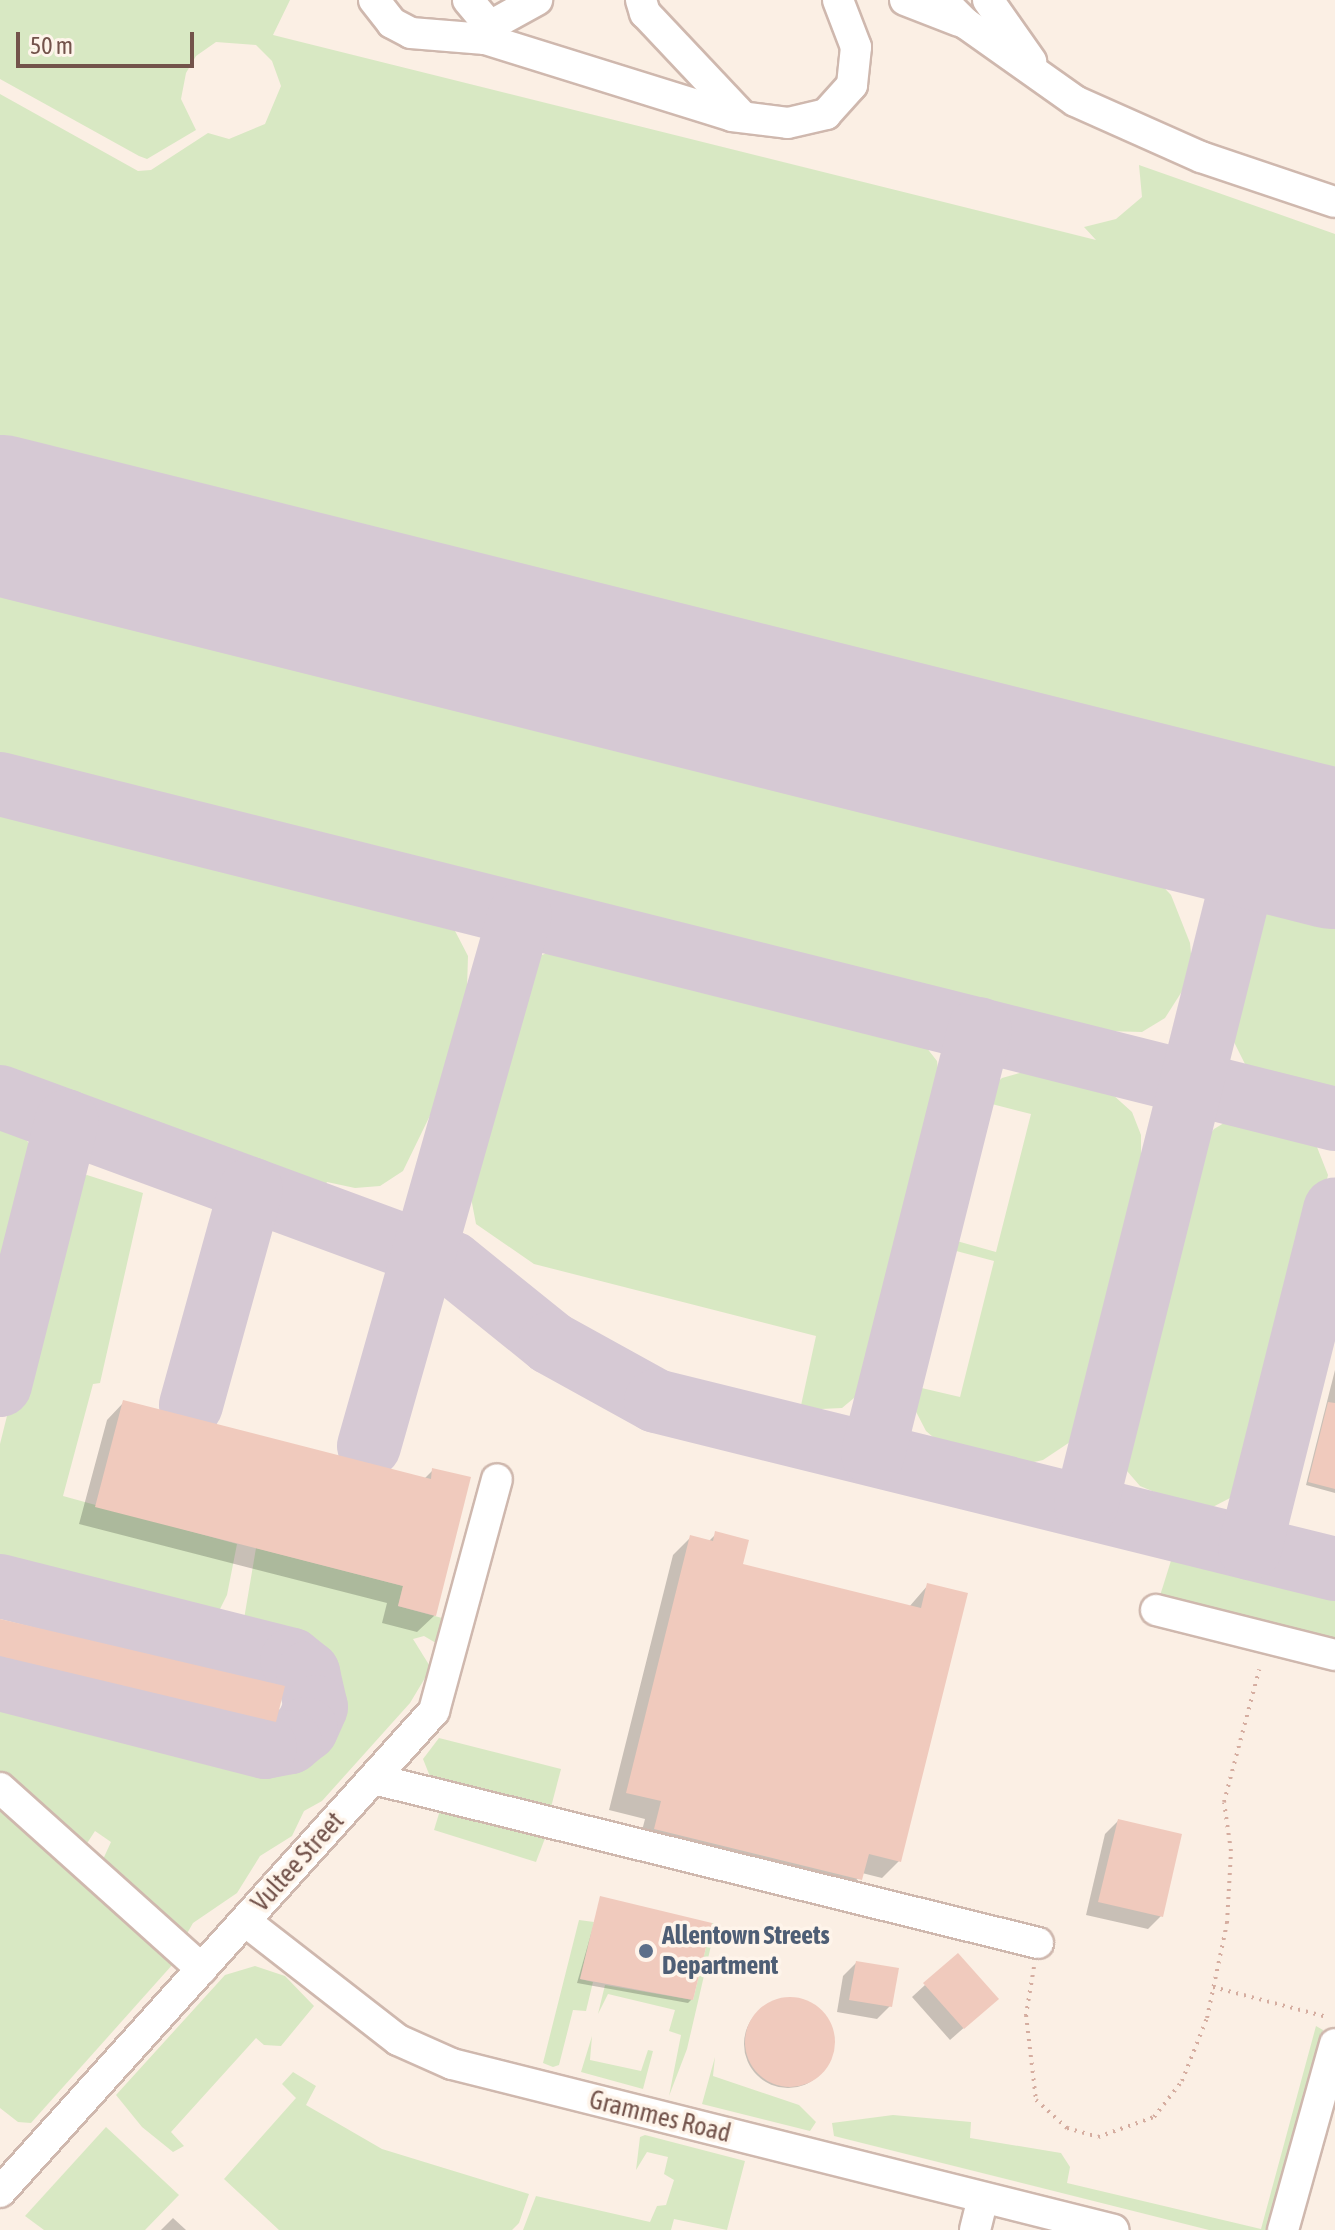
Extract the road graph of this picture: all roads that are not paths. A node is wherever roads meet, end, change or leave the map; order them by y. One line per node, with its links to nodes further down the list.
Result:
1 (374, 0): 10 (street)
2 (468, 0): 10 (street)
3 (537, 0): 10 (street)
4 (641, 0): 12 (street)
5 (838, 0): 12 (street)
6 (905, 0): 9 (street)
7 (942, 0): 9 (street)
8 (995, 4): 11 (street)
9 (965, 23): 11 (street)
10 (488, 32): 12 (street)
11 (1043, 79): 13 (street)
12 (745, 120)
13 (1335, 202)
14 (497, 1479): 17 (street, Vultee Street)
15 (1156, 1610): 16 (street)
16 (1335, 1655)
17 (374, 1779): 19 (street, Vultee Street); 20 (street)
18 (0, 1788): 21 (street)
19 (245, 1921): 21 (street, Vultee Street); 24 (street, Grammes Road)
20 (1038, 1943)
21 (202, 1969): 23 (street, Vultee Street)
22 (1335, 2044): 27 (street)
23 (0, 2192)
24 (983, 2199): 25 (street); 26 (street, Grammes Road)
25 (975, 2230)
26 (1114, 2230)
27 (1283, 2230)

